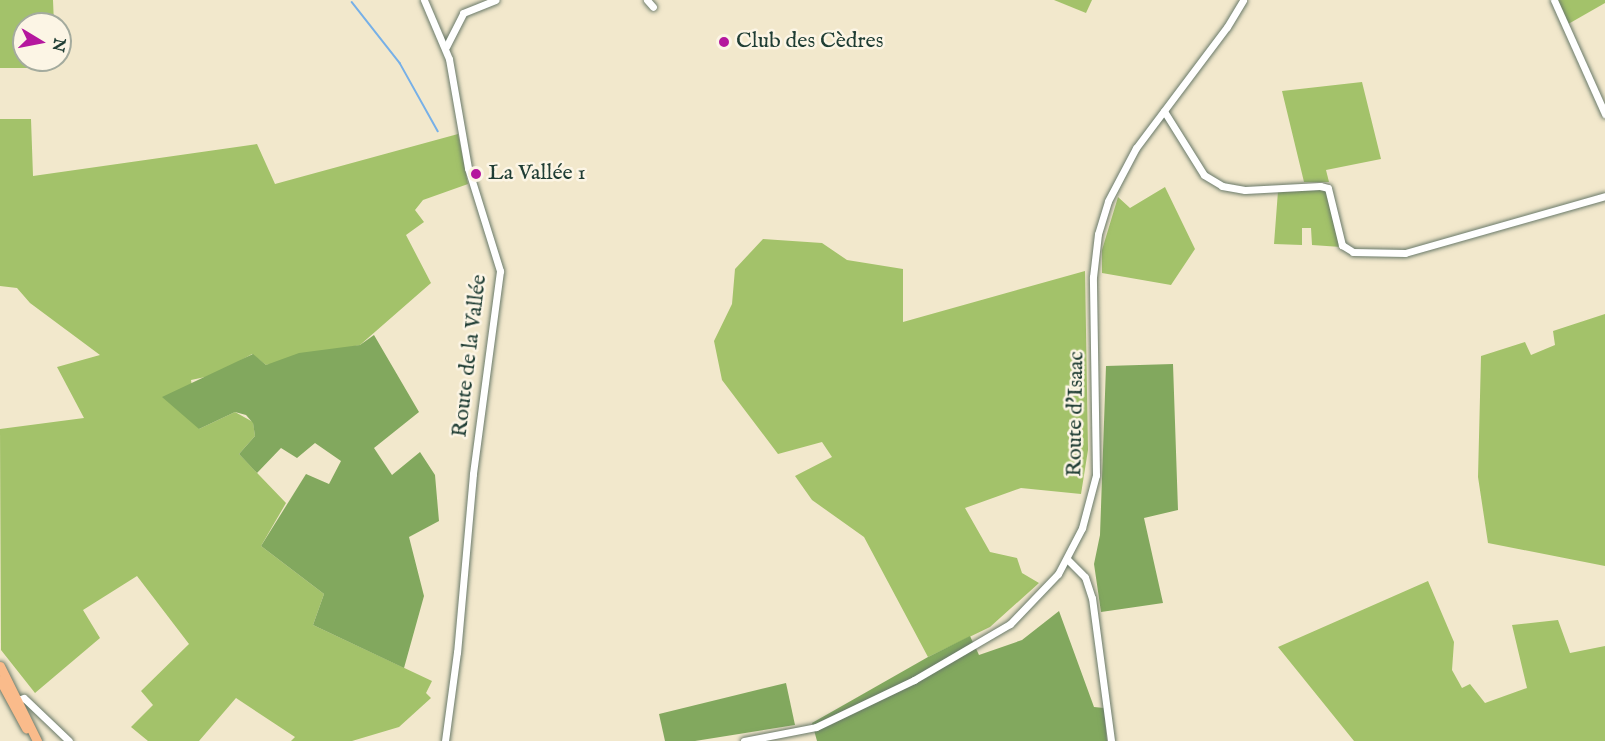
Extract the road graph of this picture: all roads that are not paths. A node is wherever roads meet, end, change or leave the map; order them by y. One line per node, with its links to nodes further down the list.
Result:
1 (424, 0): 7 (street, Route de la Vallée)
2 (495, 0): 7 (street)
3 (646, 0): 6 (street)
4 (1243, 0): 8 (street, Route d'Isaac)
5 (1554, 0): 9 (street)
6 (653, 7)
7 (446, 47): 17 (street, Route de la Vallée)
8 (1164, 111): 10 (street); 11 (street, Route d'Isaac)
9 (1605, 114)
10 (1605, 196)
11 (1066, 559): 18 (street, Route d'Isaac); 19 (street)
12 (0, 666): 14 (main road)
13 (0, 680): 14 (main road)
14 (14, 700): 15 (main road); 16 (street)
15 (35, 741)
16 (69, 741)
17 (445, 741)
18 (744, 741)
19 (1111, 741)

